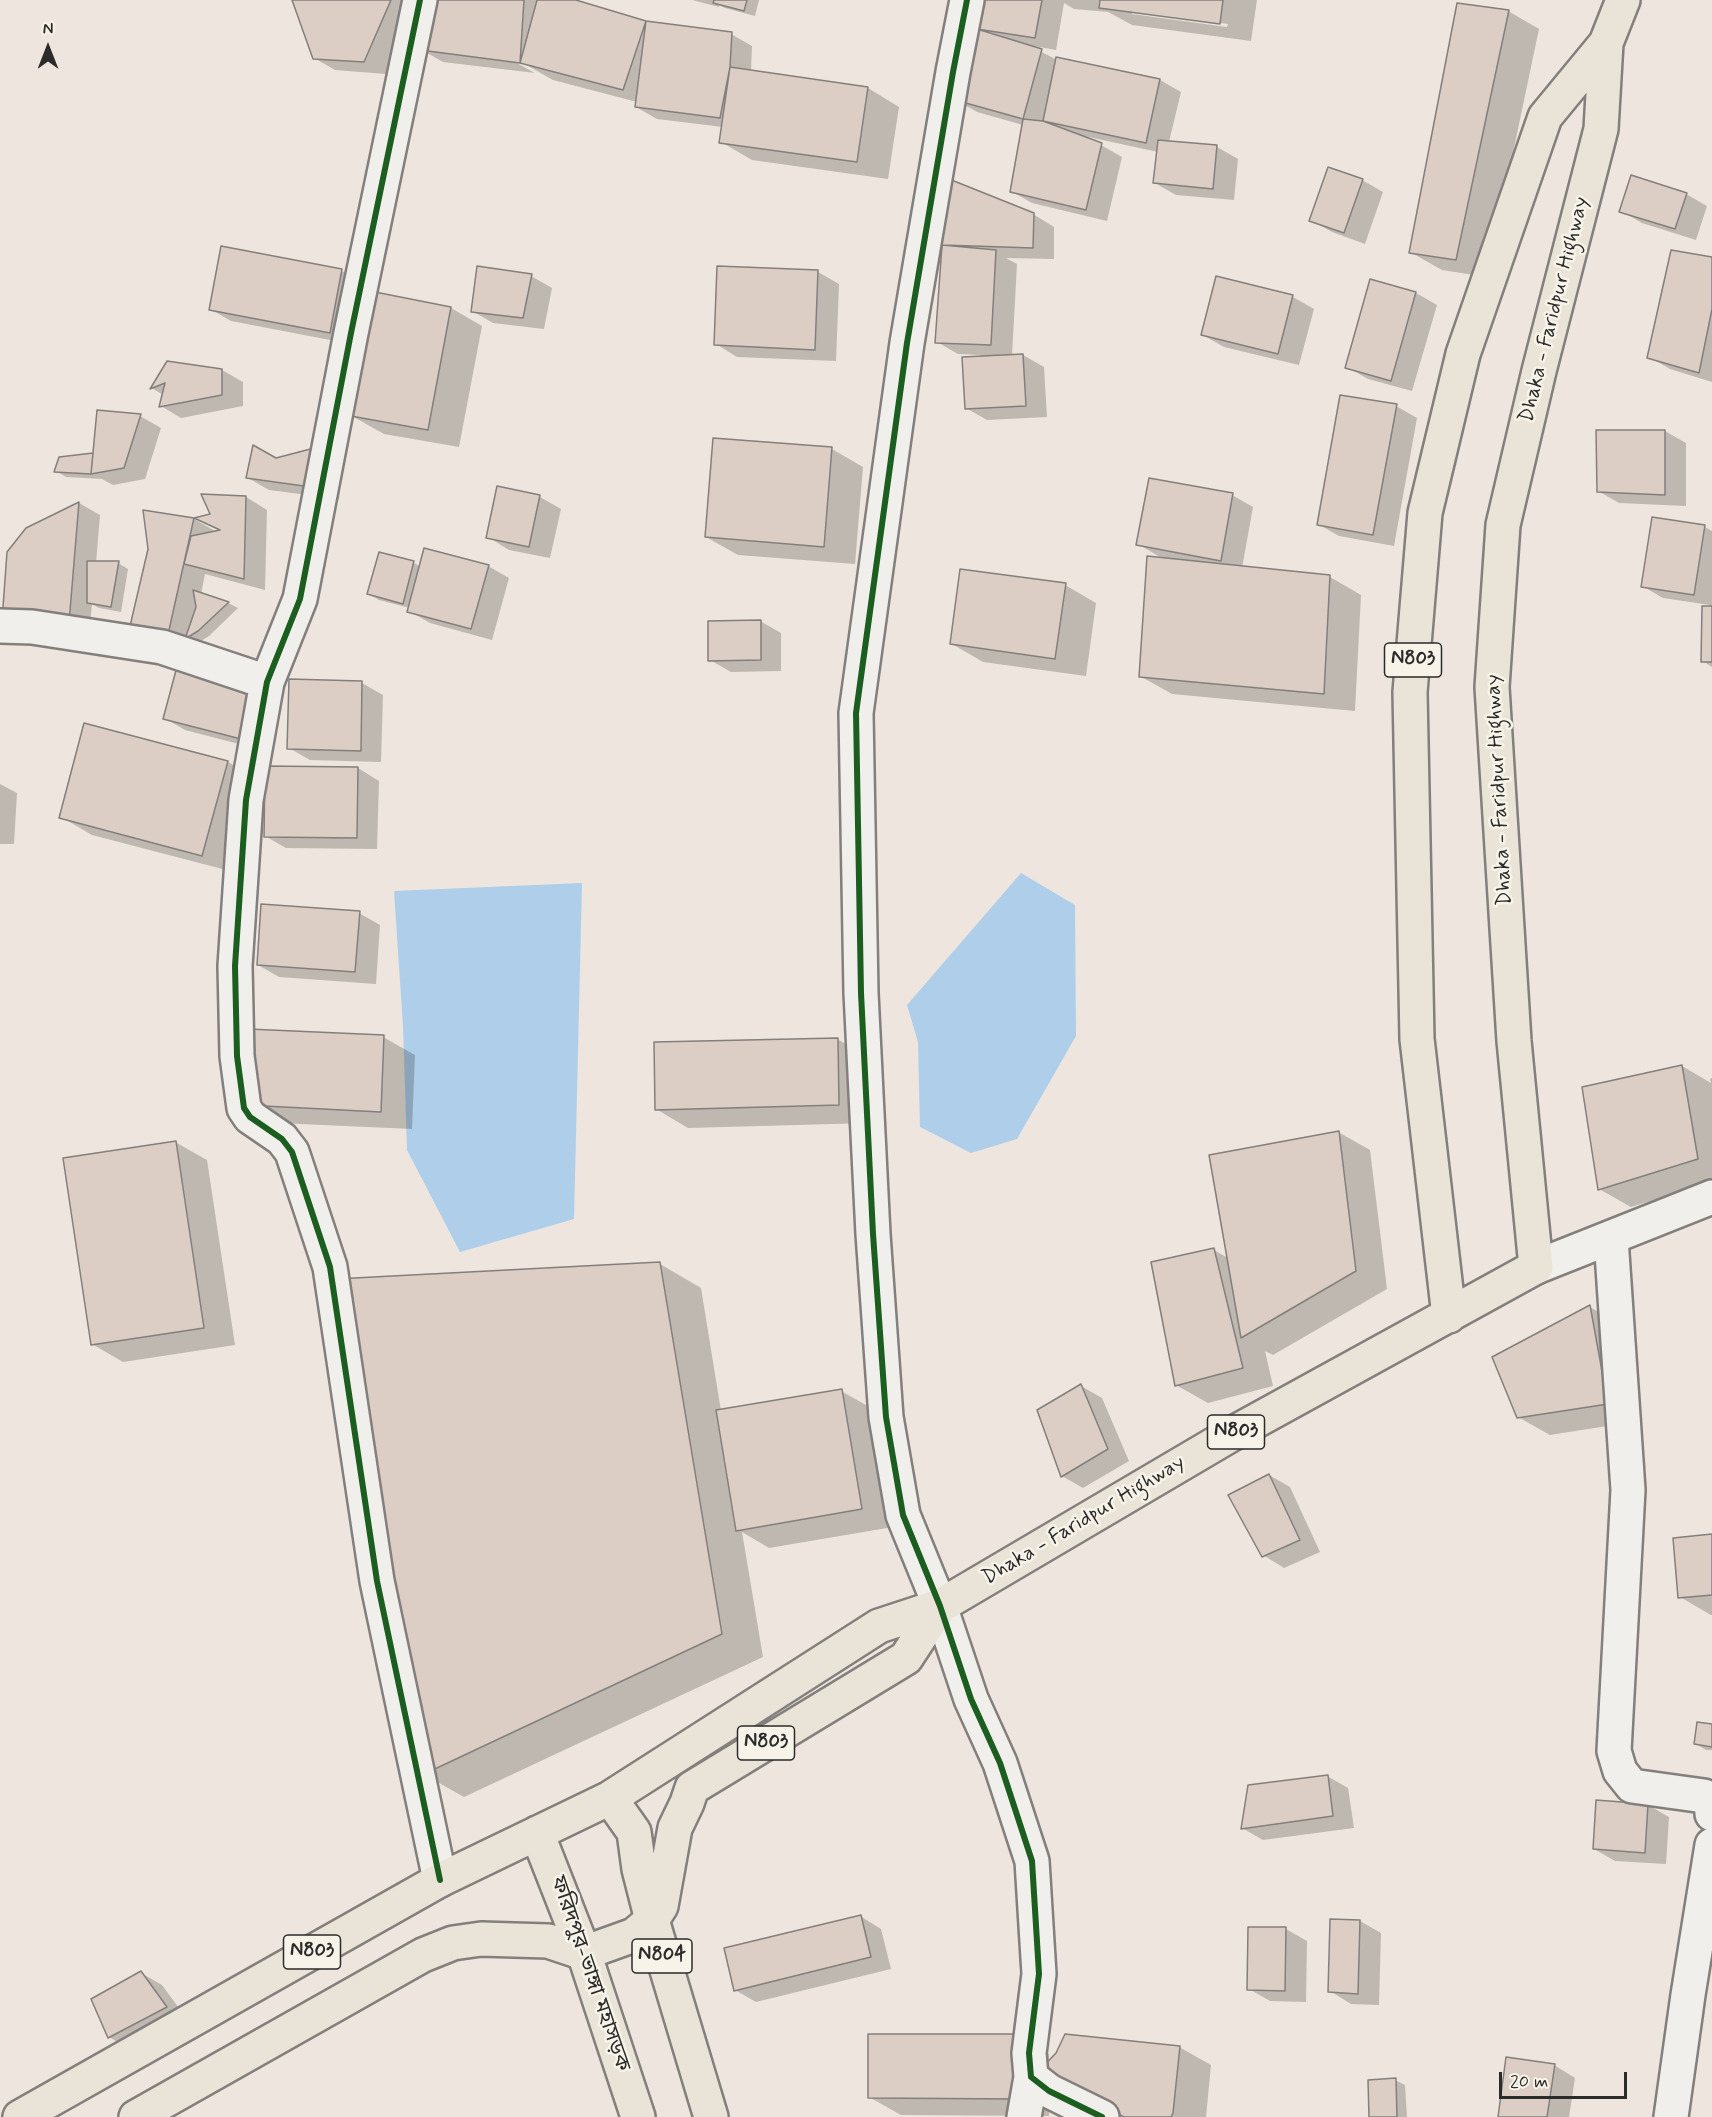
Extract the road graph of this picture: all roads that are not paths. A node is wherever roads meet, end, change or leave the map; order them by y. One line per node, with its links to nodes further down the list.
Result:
1 (420, 0): 6 (street)
2 (967, 0): 11 (street)
3 (1623, 0): 4 (highway, Dhaka - Faridpur Highway / N803)
4 (1606, 43): 9 (highway, Dhaka - Faridpur Highway / N803); 10 (highway, Dhaka - Faridpur Highway / N803)
5 (0, 626): 6 (street)
6 (267, 682): 16 (street)
7 (1712, 1197): 8 (street)
8 (1611, 1238): 9 (street); 13 (street)
9 (1536, 1267): 10 (highway, Dhaka - Faridpur Highway / N803)
10 (1449, 1316): 11 (highway, Dhaka - Faridpur Highway / N803)
11 (940, 1606): 12 (highway, Dhaka - Faridpur Highway / N803); 17 (highway, Dhaka - Faridpur Highway / N803); 19 (street)
12 (610, 1798): 14 (highway, N803); 17 (highway, N804)
13 (1712, 1814)
14 (537, 1833): 16 (highway, N803); 18 (highway, ফরিদপুর-ভাঙ্গা মহাসড়ক)
15 (1712, 1845): 26 (street)
16 (440, 1880): 20 (highway, N803)
17 (652, 1920): 18 (highway); 23 (highway, N804)
18 (584, 1953): 21 (highway, N803); 22 (highway, ফরিদপুর-ভাঙ্গা মহাসড়ক)
19 (1030, 2077): 24 (street); 25 (street)
20 (20, 2117)
21 (136, 2117)
22 (638, 2117)
23 (711, 2117)
24 (1024, 2117)
25 (1102, 2117)
26 (1671, 2117)

